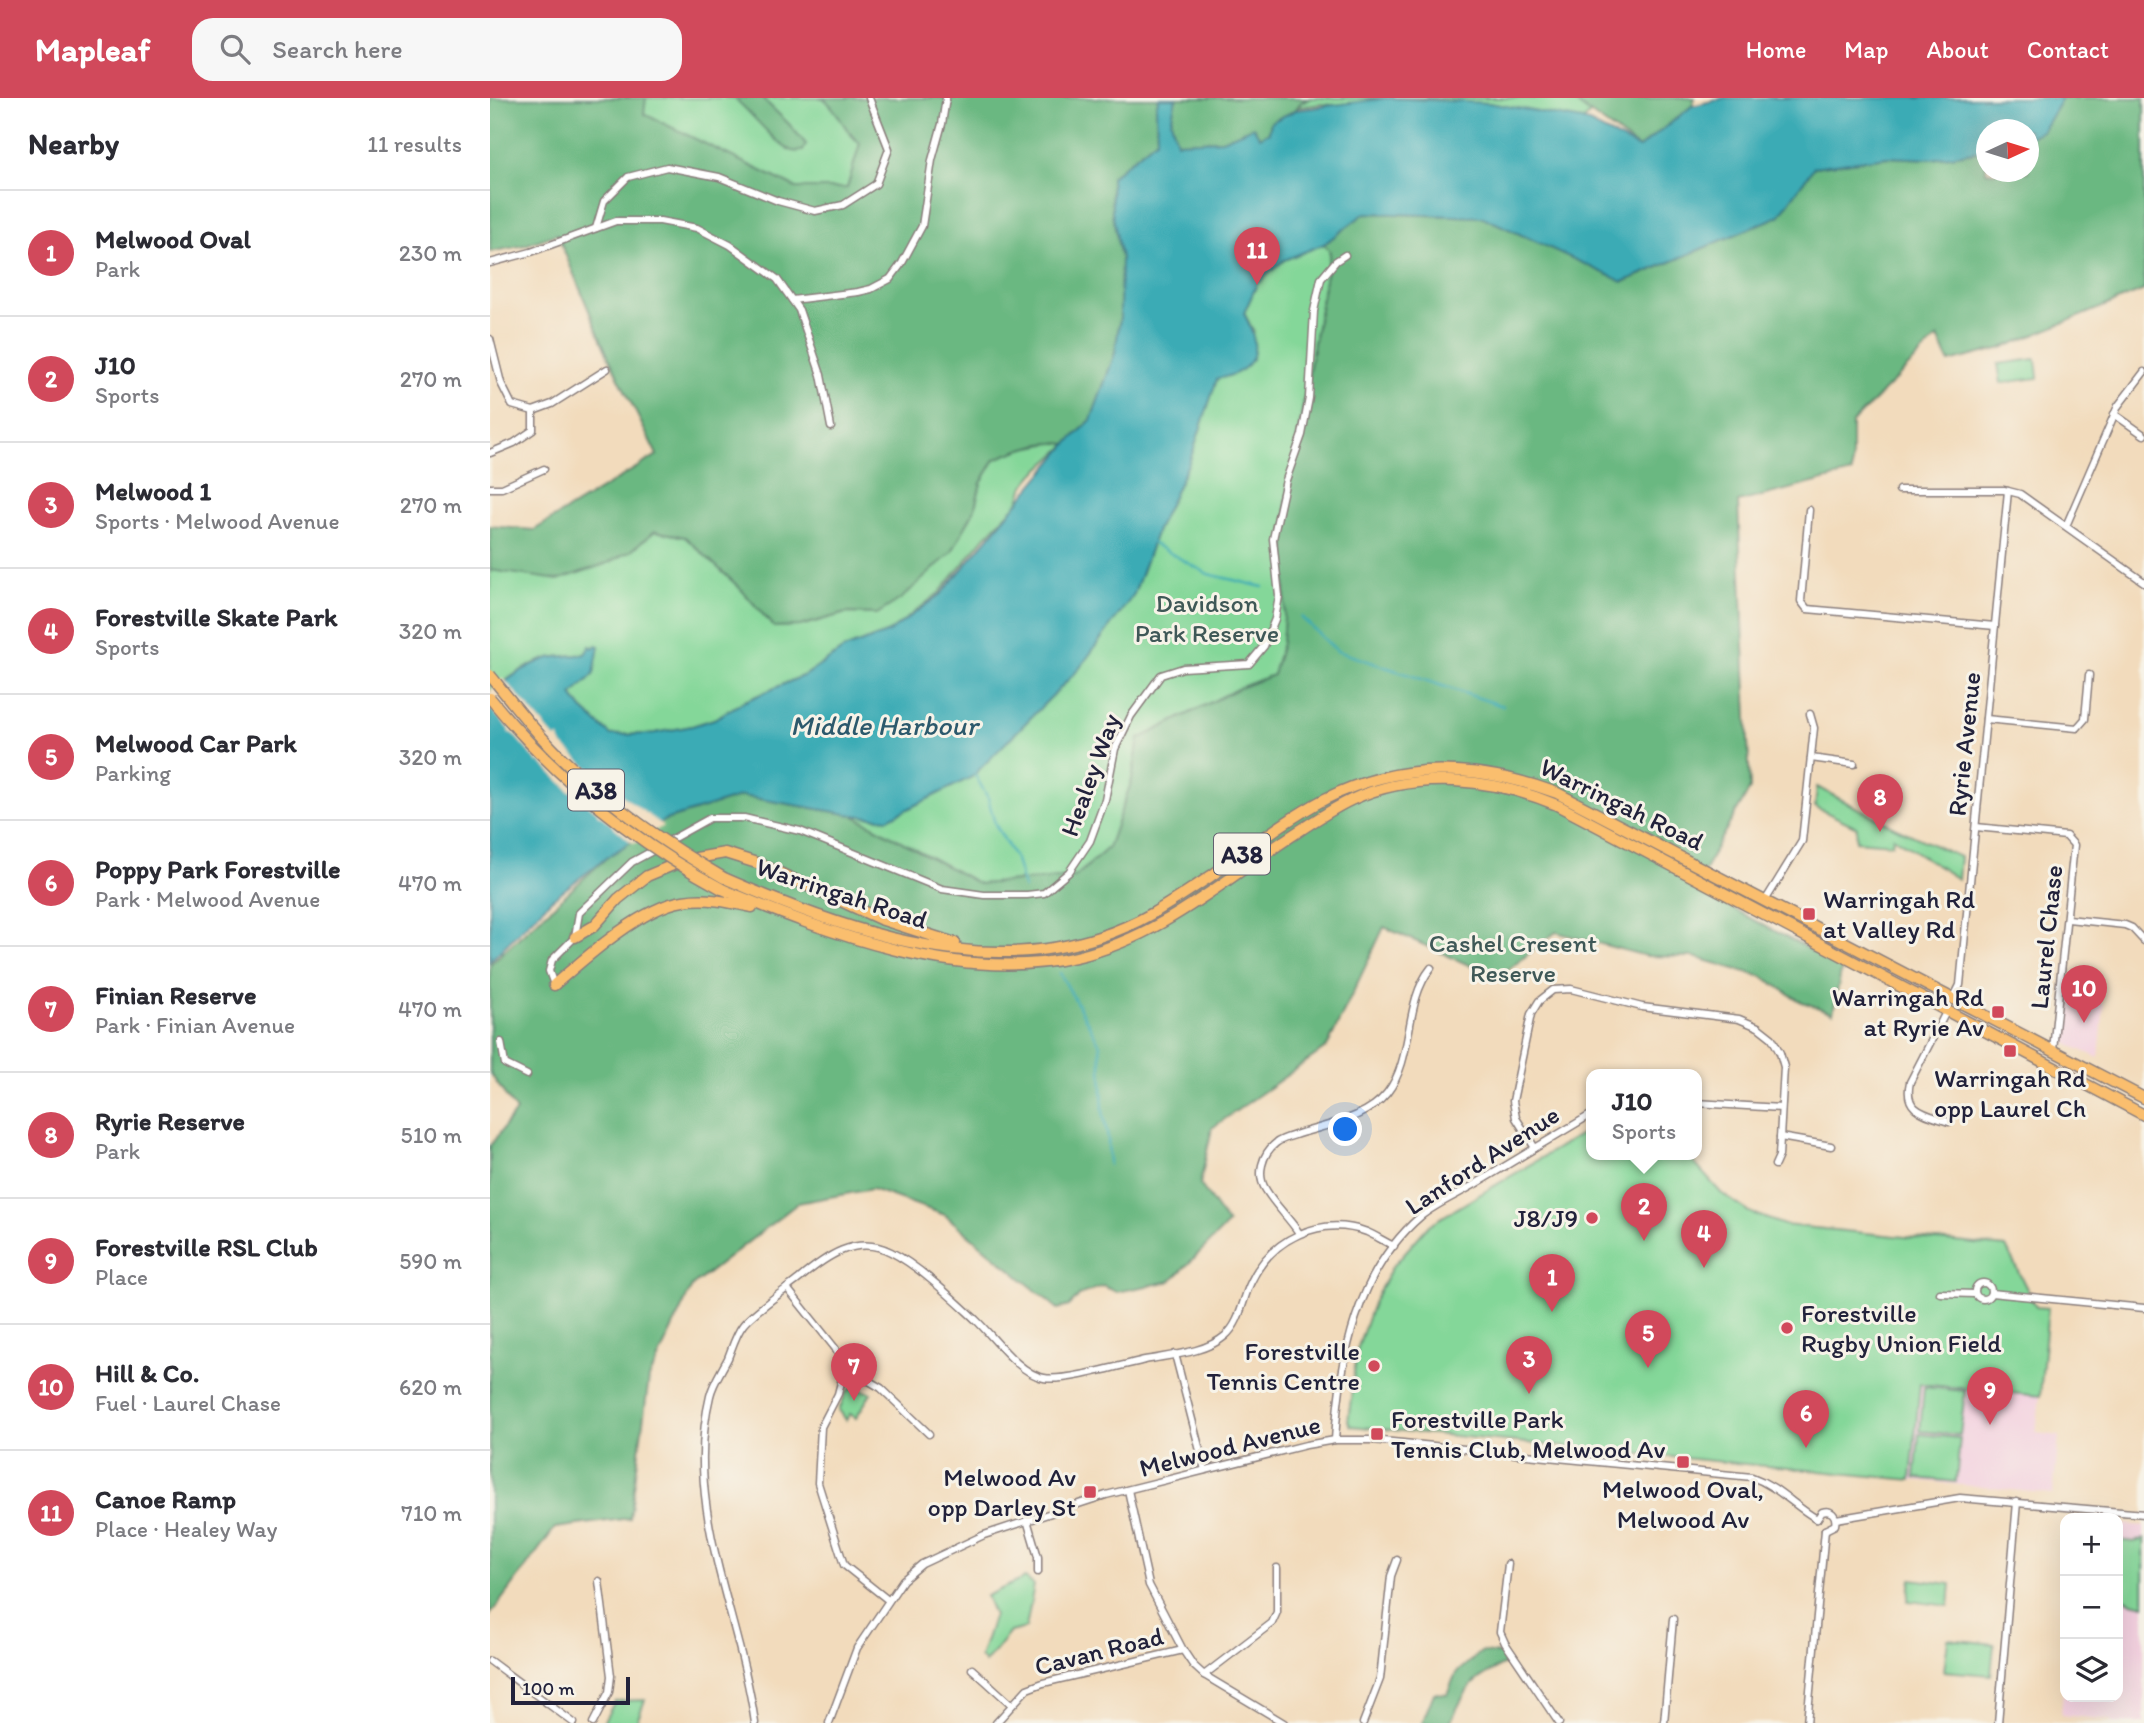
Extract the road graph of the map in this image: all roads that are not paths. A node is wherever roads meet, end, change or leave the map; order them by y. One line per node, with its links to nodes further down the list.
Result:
1 (869, 98): 3 (street)
2 (946, 98): 6 (street)
3 (596, 228): 5 (street); 6 (street)
4 (1345, 256): 36 (street, Healey Way)
5 (490, 263)
6 (792, 300): 12 (street)
7 (490, 339): 10 (street)
8 (607, 369): 10 (street)
9 (2144, 372): 11 (street)
10 (533, 411): 14 (street)
11 (2114, 414): 13 (street); 20 (street)
12 (831, 426)
13 (2144, 435)
14 (490, 453)
15 (544, 470): 16 (street)
16 (490, 488)
17 (1899, 490): 18 (street)
18 (2008, 491): 20 (street); 22 (street, Ryrie Avenue)
19 (1809, 510): 22 (street)
20 (2066, 526): 21 (street)
21 (2144, 582)
22 (1995, 626): 27 (street, Ryrie Avenue)
23 (490, 675): 31 (highway, Warringah Road / A38, bridge)
24 (2089, 675): 27 (street)
25 (490, 698): 31 (highway, Warringah Road / A38, bridge)
26 (1810, 713): 28 (street)
27 (1986, 719): 30 (street, Ryrie Avenue)
28 (1811, 758): 29 (street); 32 (street)
29 (1854, 764)
30 (1976, 827): 35 (street, Laurel Chase); 41 (street, Ryrie Avenue)
31 (723, 884): 33 (highway, Warringah Road / A38); 38 (highway, Warringah Road / A38)
32 (1765, 901): 34 (highway); 38 (highway, Warringah Road / A38); 41 (highway, Warringah Road / A38)
33 (776, 911): 34 (highway, Warringah Road / A38); 40 (highway)
34 (1758, 913): 42 (highway, Warringah Road / A38)
35 (2067, 919): 37 (street); 44 (street, Laurel Chase)
36 (575, 937): 38 (highway); 40 (street, Healey Way)
37 (2144, 941)
38 (979, 950)
39 (1431, 968): 56 (street)
40 (554, 985)
41 (1953, 999): 42 (highway); 44 (highway, Warringah Road / A38)
42 (1946, 1012): 49 (highway, Warringah Road / A38); 51 (street)
43 (501, 1042): 45 (street)
44 (2053, 1052): 46 (highway, Warringah Road / A38)
45 (527, 1075)
46 (2144, 1098)
47 (1702, 1103): 48 (street)
48 (1782, 1108): 52 (street); 54 (street)
49 (2144, 1115)
50 (1586, 1117): 54 (street, Lanford Avenue)
51 (1949, 1122)
52 (1780, 1137): 53 (street); 55 (street)
53 (1831, 1146)
54 (1535, 1149): 57 (street, Lanford Avenue)
55 (1775, 1165)
56 (1299, 1233): 57 (street); 63 (street)
57 (1394, 1246): 66 (street, Lanford Avenue)
58 (787, 1288): 63 (street); 64 (street); 89 (street)
59 (1940, 1293): 61 (street)
60 (1991, 1293): 61 (street); 61 (street); 62 (street)
61 (1975, 1294)
62 (2144, 1308)
63 (1175, 1354): 67 (street)
64 (843, 1375): 65 (street); 80 (street)
65 (929, 1434)
66 (1335, 1440): 67 (street, Melwood Avenue); 71 (street, Melwood Avenue)
67 (1205, 1470): 68 (street, Melwood Avenue)
68 (1128, 1490): 73 (street, Melwood Avenue); 82 (street)
69 (2017, 1502): 70 (street); 72 (street); 97 (street)
70 (2144, 1514)
71 (1817, 1519): 72 (street); 74 (street)
72 (1836, 1519): 74 (street)
73 (1027, 1520): 78 (street); 80 (street, Melwood Avenue)
74 (1825, 1530): 96 (street)
75 (1397, 1560): 93 (street)
76 (1508, 1564): 94 (street)
77 (1276, 1568): 85 (street)
78 (1038, 1572)
79 (599, 1581): 88 (street)
80 (888, 1600): 90 (street, Melwood Avenue)
81 (1673, 1619): 95 (street)
82 (1183, 1650): 85 (street); 86 (street, Cavan Road)
83 (490, 1661): 87 (street)
84 (972, 1669): 86 (street)
85 (1204, 1675): 92 (street)
86 (1012, 1705): 91 (street, Cavan Road)
87 (574, 1723)
88 (593, 1723)
89 (755, 1723)
90 (829, 1723)
91 (996, 1723)
92 (1284, 1723)
93 (1363, 1723)
94 (1559, 1723)
95 (1664, 1723)
96 (1807, 1723)
97 (1998, 1723)

